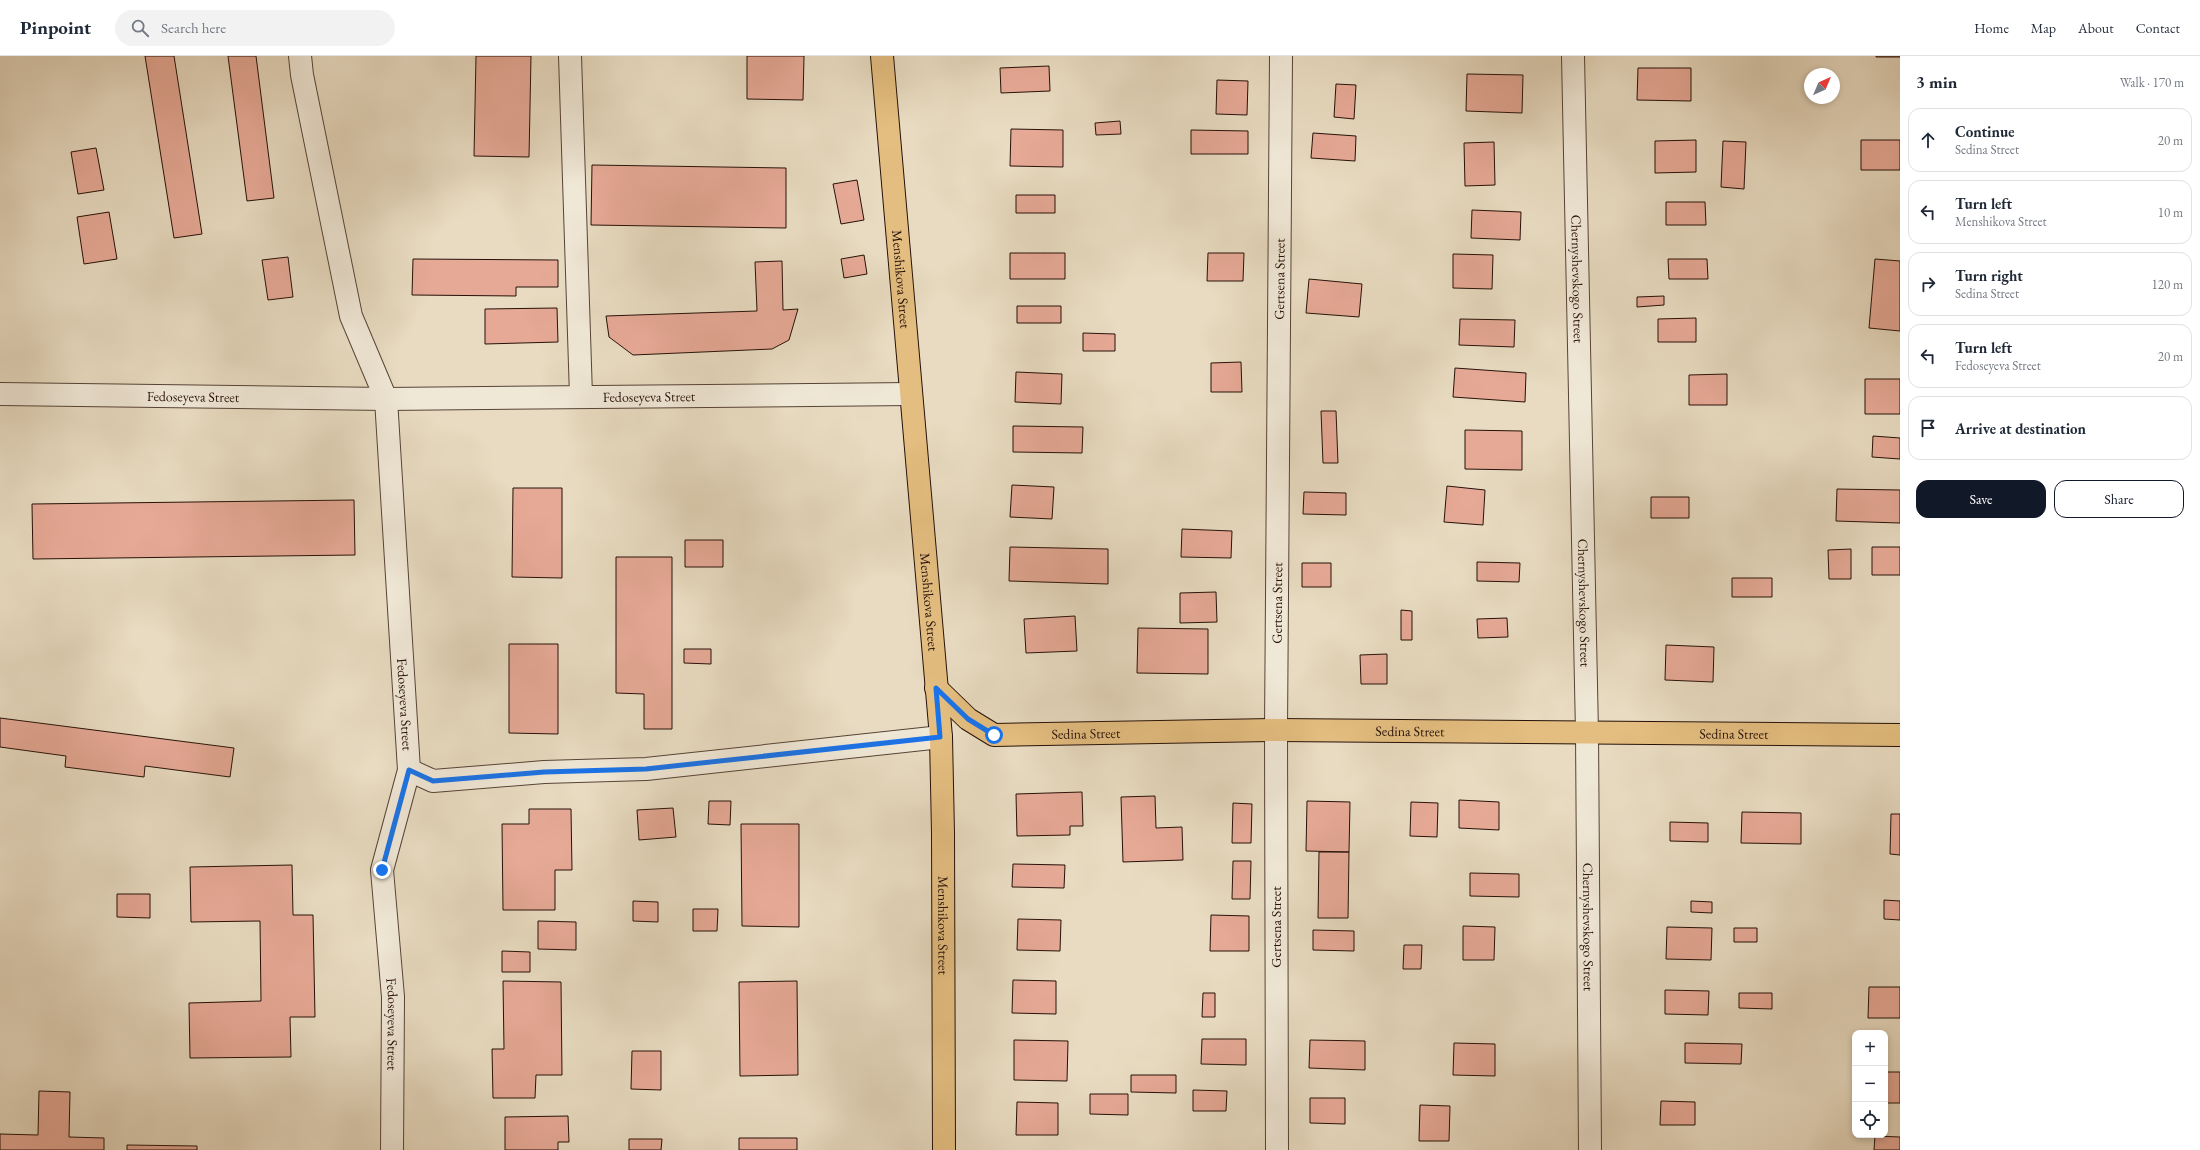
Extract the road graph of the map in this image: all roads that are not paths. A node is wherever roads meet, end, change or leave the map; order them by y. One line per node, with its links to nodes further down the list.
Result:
1 (300, 56): 9 (street)
2 (570, 56): 8 (street)
3 (882, 56): 7 (main road, Menshikova Street)
4 (1281, 56): 11 (street, Gertsena Street)
5 (1573, 56): 12 (street, Chernyshevskogo Street)
6 (0, 394): 9 (street, Fedoseyeva Street)
7 (911, 394): 8 (street, Fedoseyeva Street); 10 (main road, Menshikova Street)
8 (581, 396): 9 (street, Fedoseyeva Street)
9 (386, 399): 15 (street, Fedoseyeva Street)
10 (936, 688): 11 (main road, Sedina Street); 14 (main road, Menshikova Street)
11 (1276, 730): 12 (main road, Sedina Street); 18 (street, Gertsena Street)
12 (1586, 733): 13 (main road, Sedina Street); 19 (street, Chernyshevskogo Street)
13 (1900, 734)
14 (940, 737): 15 (street); 17 (main road, Menshikova Street)
15 (409, 770): 16 (street, Fedoseyeva Street)
16 (392, 1150)
17 (944, 1150)
18 (1277, 1150)
19 (1590, 1150)

